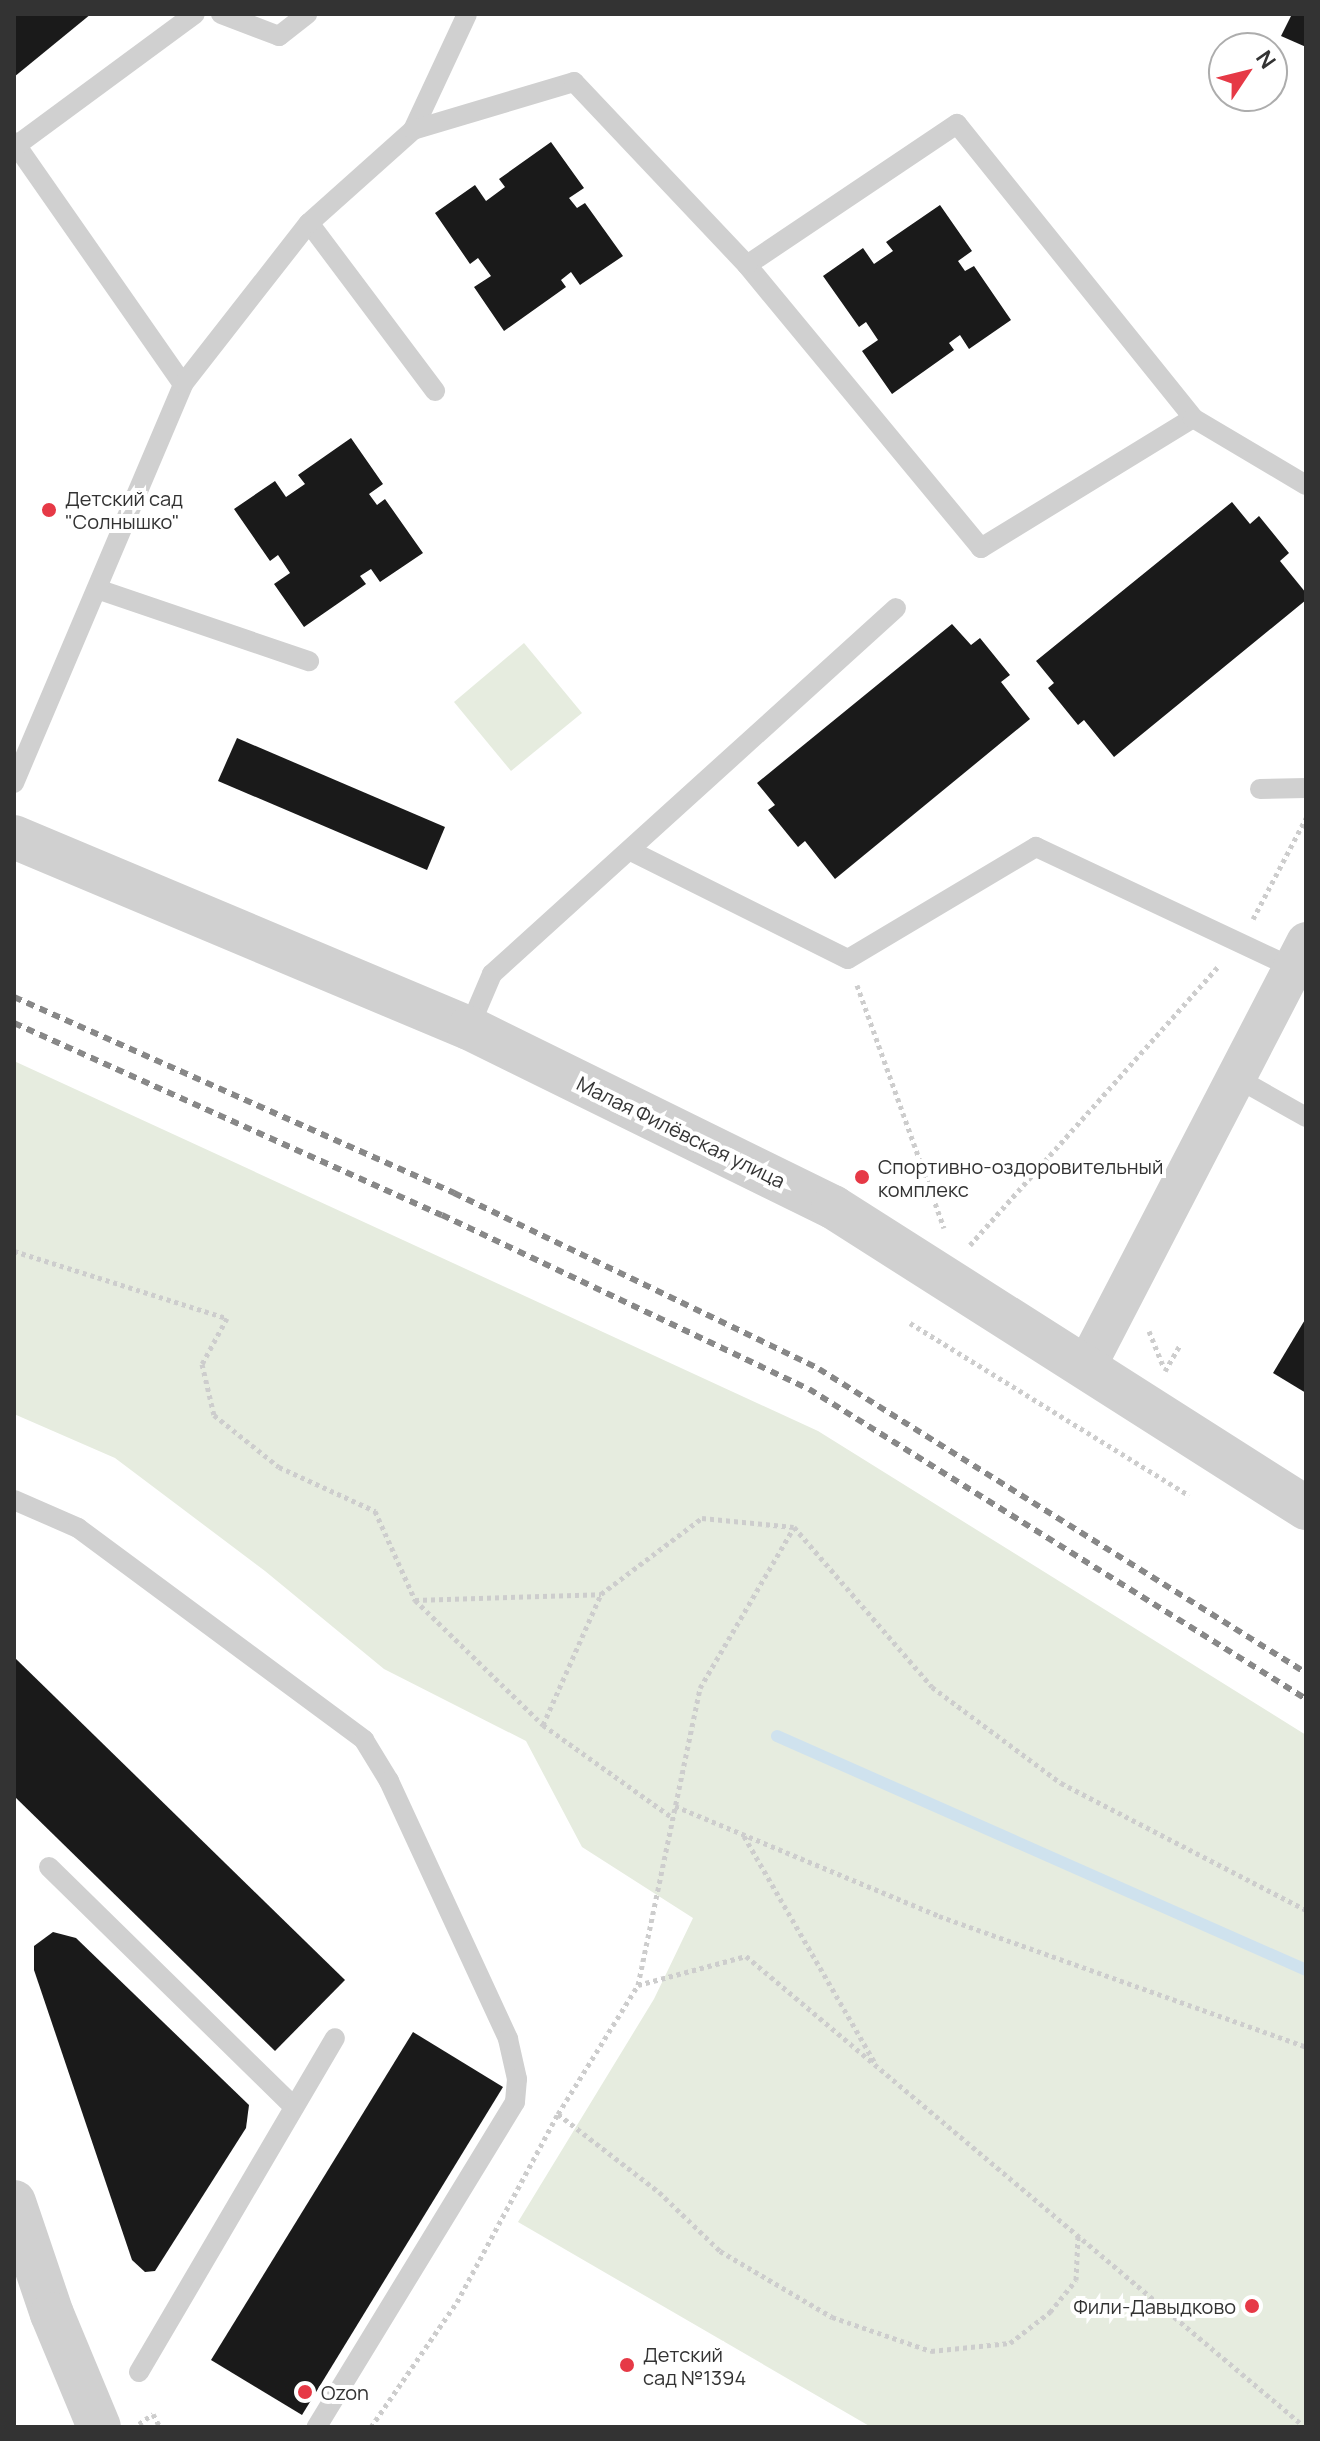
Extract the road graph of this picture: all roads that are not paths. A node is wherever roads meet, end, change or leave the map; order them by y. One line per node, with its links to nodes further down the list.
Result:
1 (195, 14): 6 (lane)
2 (221, 14): 3 (lane)
3 (307, 14)
4 (467, 14): 5 (lane)
5 (413, 130): 7 (lane); 8 (lane)
6 (15, 143): 9 (lane)
7 (309, 223): 9 (lane); 10 (lane)
8 (747, 265): 11 (lane); 11 (lane)
9 (183, 384): 13 (lane)
10 (435, 391)
11 (1193, 418): 12 (lane)
12 (1306, 485)
13 (97, 589): 15 (lane); 16 (lane)
14 (896, 608): 20 (lane)
15 (309, 661)
16 (14, 783)
17 (1306, 788): 18 (lane)
18 (1260, 789)
19 (14, 837): 22 (street, Малая Филёвская улица)
20 (631, 851): 21 (lane); 22 (lane)
21 (1300, 955): 23 (street)
22 (469, 1028): 25 (street, Малая Филёвская улица)
23 (1237, 1078): 24 (lane); 25 (street)
24 (1306, 1117)
25 (1085, 1369): 27 (street, Малая Филёвская улица)
26 (14, 1500): 34 (lane)
27 (1306, 1508)
28 (49, 1867): 30 (lane)
29 (335, 2038): 30 (lane)
30 (294, 2107): 32 (lane)
31 (14, 2202): 33 (street)
32 (139, 2372)
33 (99, 2427)
34 (317, 2427)

